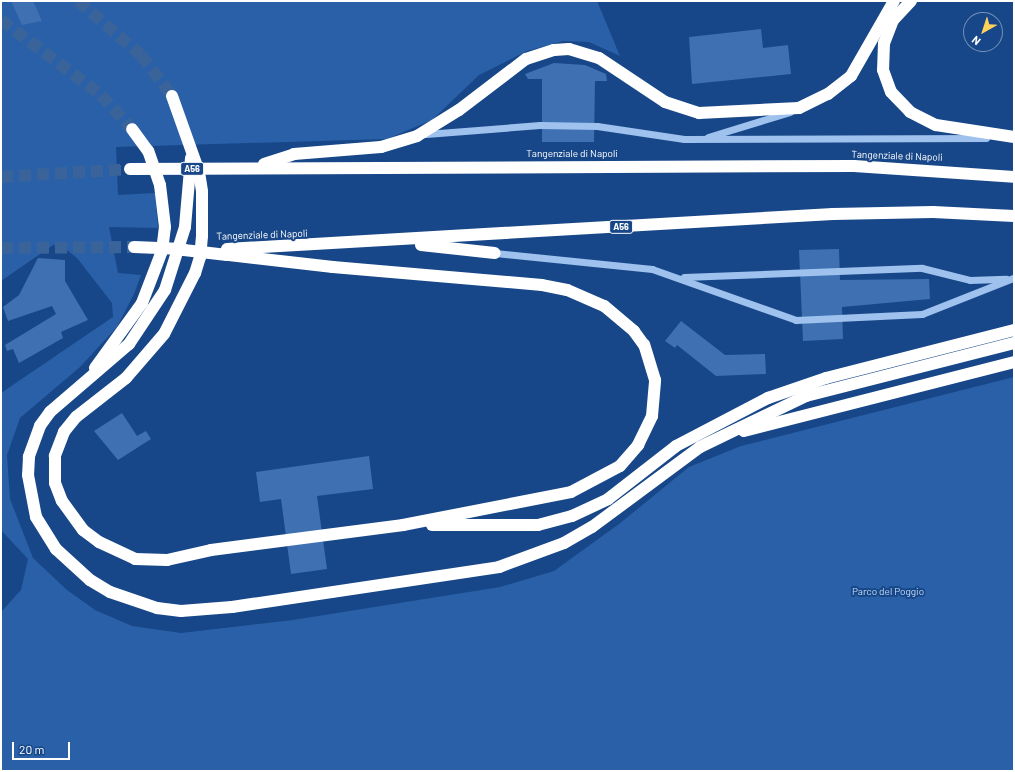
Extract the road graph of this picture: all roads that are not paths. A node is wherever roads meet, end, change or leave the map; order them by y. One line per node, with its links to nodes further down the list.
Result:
1 (894, 1): 4 (highway)
2 (911, 1): 7 (highway)
3 (172, 96): 9 (highway)
4 (799, 108): 6 (highway); 8 (lane)
5 (132, 129): 23 (highway)
6 (417, 136): 8 (lane); 10 (highway)
7 (1014, 137): 8 (lane)
8 (700, 139)
9 (191, 154): 23 (highway); 25 (highway)
10 (254, 168): 11 (highway, Tangenziale di Napoli / A56); 12 (highway, Tangenziale di Napoli / A56)
11 (130, 169)
12 (1014, 177)
13 (1014, 216): 14 (highway, Tangenziale di Napoli / A56)
14 (386, 241): 16 (highway, Tangenziale di Napoli / A56); 17 (highway)
15 (134, 247): 16 (highway)
16 (227, 252): 25 (highway)
17 (495, 253): 18 (lane)
18 (680, 277): 19 (lane); 19 (lane)
19 (1013, 278)
20 (1014, 330): 25 (highway)
21 (1014, 343): 24 (highway)
22 (1014, 362): 24 (highway)
23 (82, 385): 24 (highway)
24 (700, 446)
25 (403, 526)

